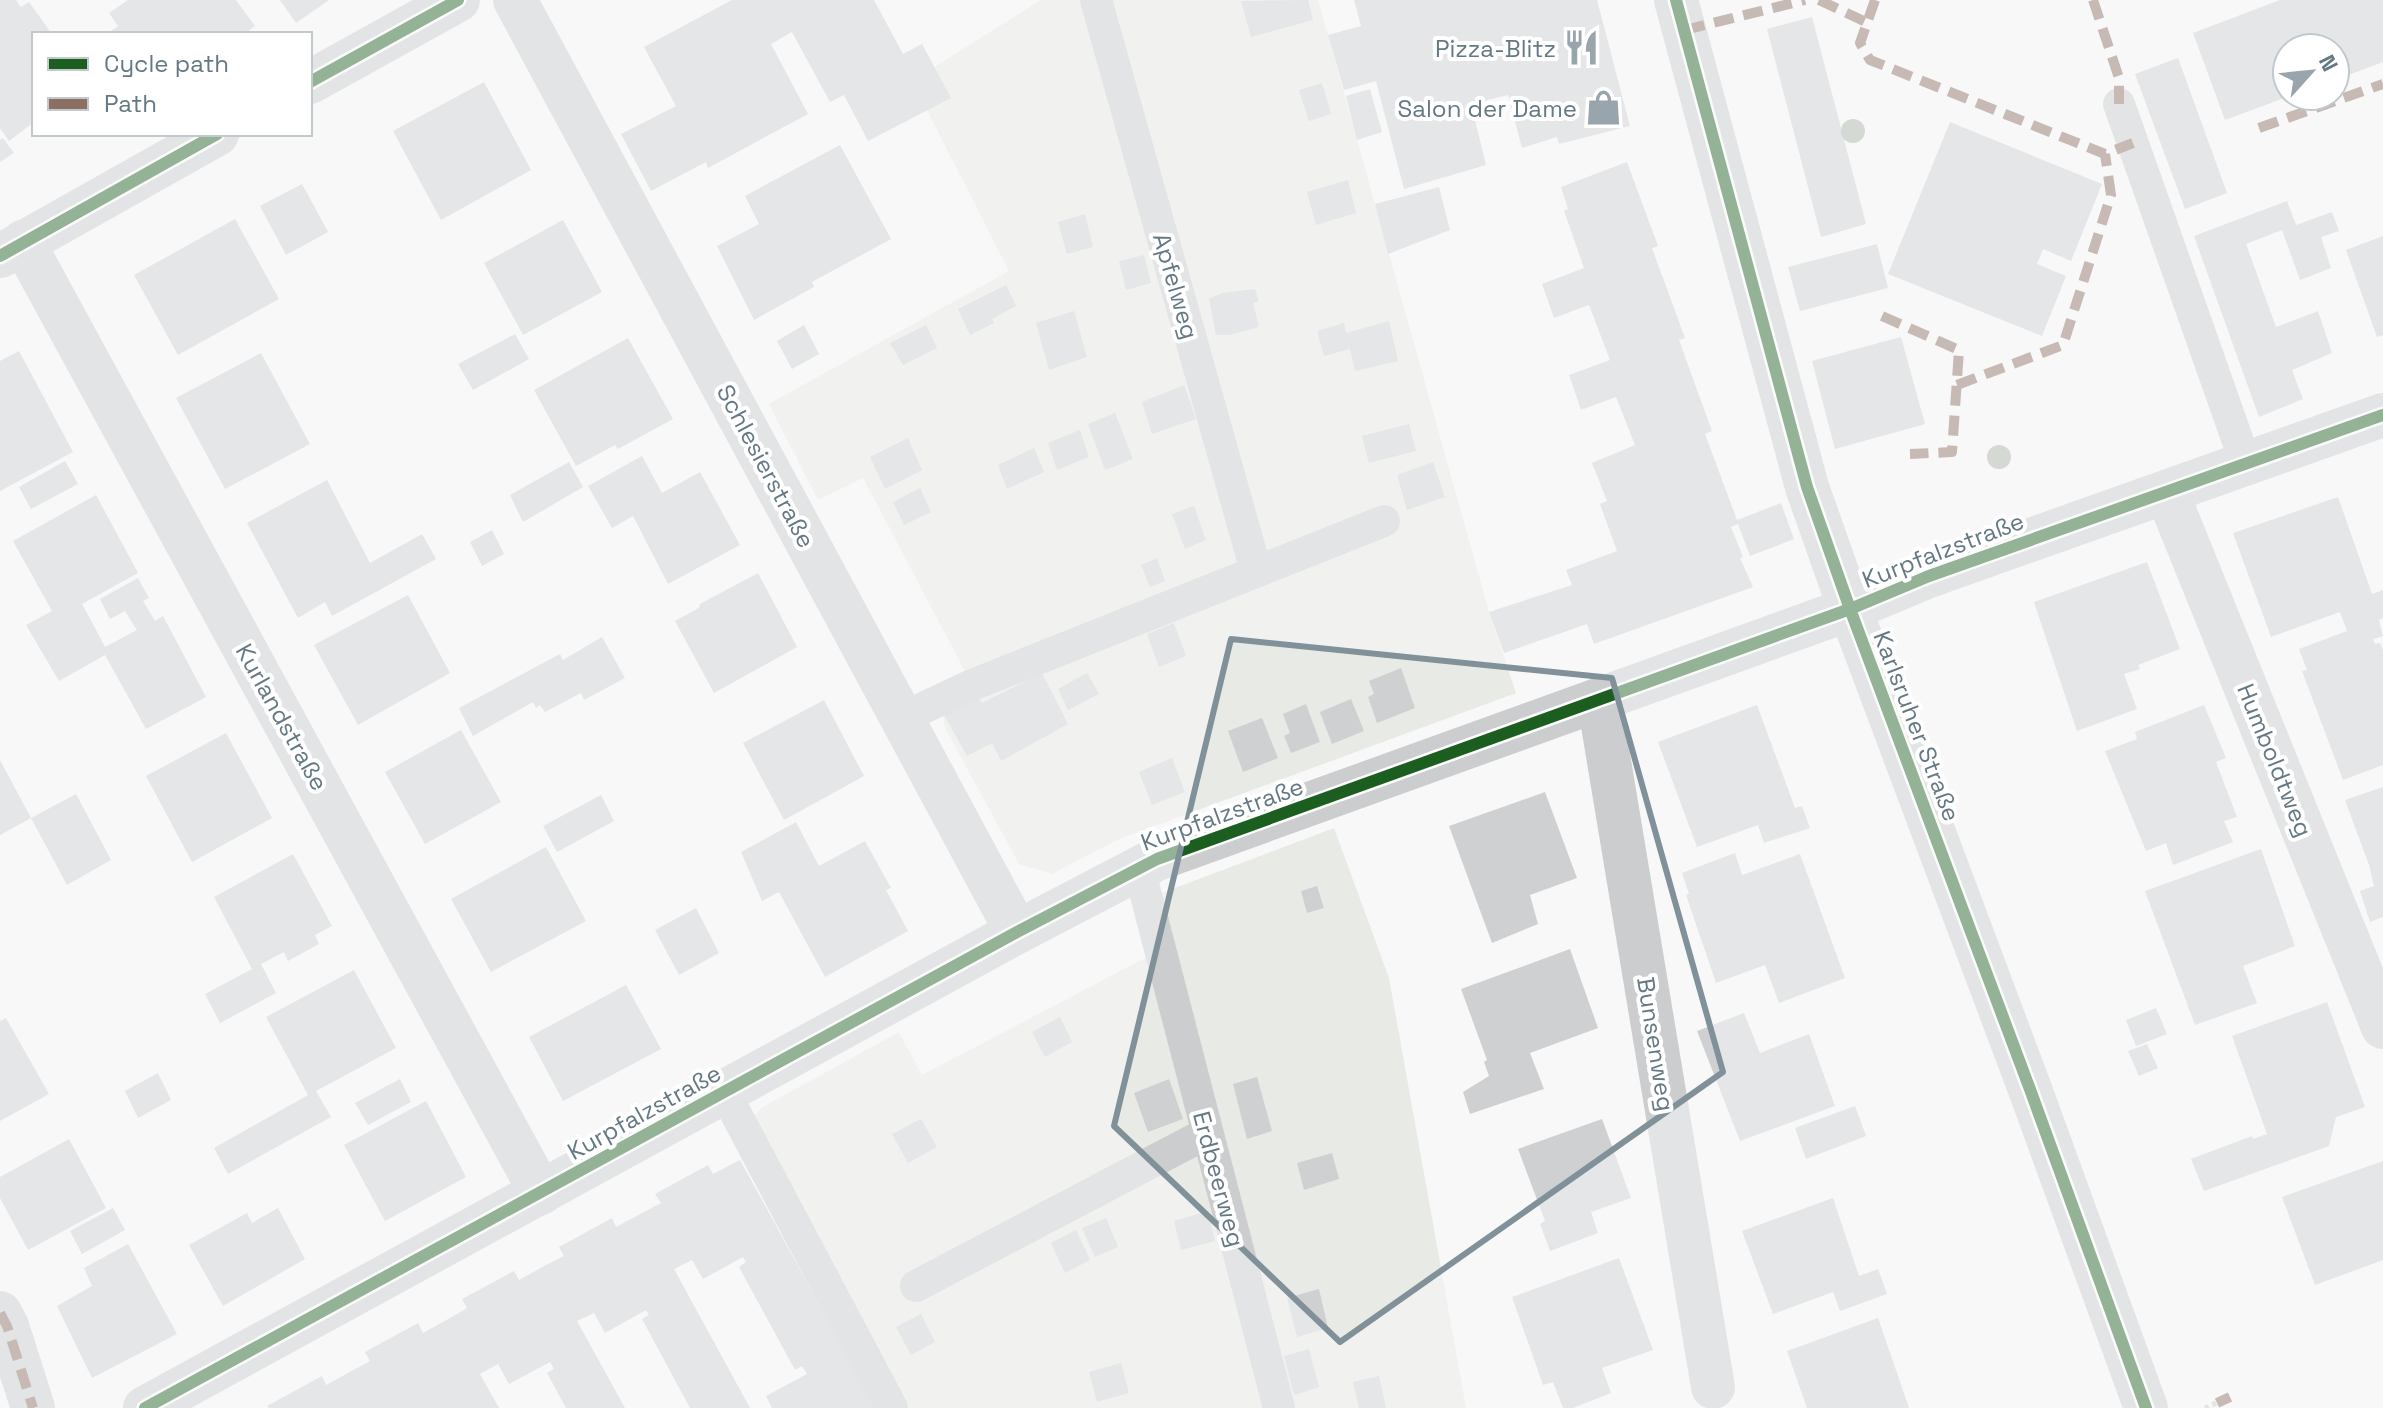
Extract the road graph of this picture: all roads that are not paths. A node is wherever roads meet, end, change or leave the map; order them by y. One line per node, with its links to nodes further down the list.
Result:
1 (458, 0): 5 (street)
2 (515, 0): 16 (street, Schlesierstraße)
3 (1096, 0): 13 (lane, Apfelweg)
4 (1676, 0): 14 (street, Karlsruher Straße)
5 (312, 81)
6 (2119, 104): 10 (lane)
7 (213, 136): 8 (street)
8 (9, 243): 22 (street, Kurlandstraße)
9 (2383, 415): 10 (street, Kurpfalzstraße)
10 (2246, 464): 11 (street, Kurpfalzstraße)
11 (2167, 493): 14 (street, Kurpfalzstraße); 19 (street, Humboldtweg)
12 (1384, 521): 13 (lane)
13 (1256, 571): 16 (lane)
14 (1850, 609): 15 (street, Kurpfalzstraße); 30 (street, Karlsruher Straße)
15 (1599, 701): 17 (street, Kurpfalzstraße); 25 (street, Bunsenweg)
16 (902, 718): 18 (street, Schlesierstraße)
17 (1139, 868): 18 (street, Kurpfalzstraße); 21 (lane, Erdbeerweg)
18 (1017, 932): 20 (street, Kurpfalzstraße)
19 (2383, 1027)
20 (725, 1093): 22 (street, Kurpfalzstraße); 28 (lane, Kurpfalzstraße)
21 (1207, 1133): 23 (lane); 29 (lane, Erdbeerweg)
22 (541, 1193): 27 (street, Kurpfalzstraße)
23 (916, 1286)
24 (0, 1313): 26 (street)
25 (1713, 1387)
26 (33, 1408)
27 (145, 1408)
28 (892, 1408)
29 (1279, 1408)
30 (2146, 1408)

